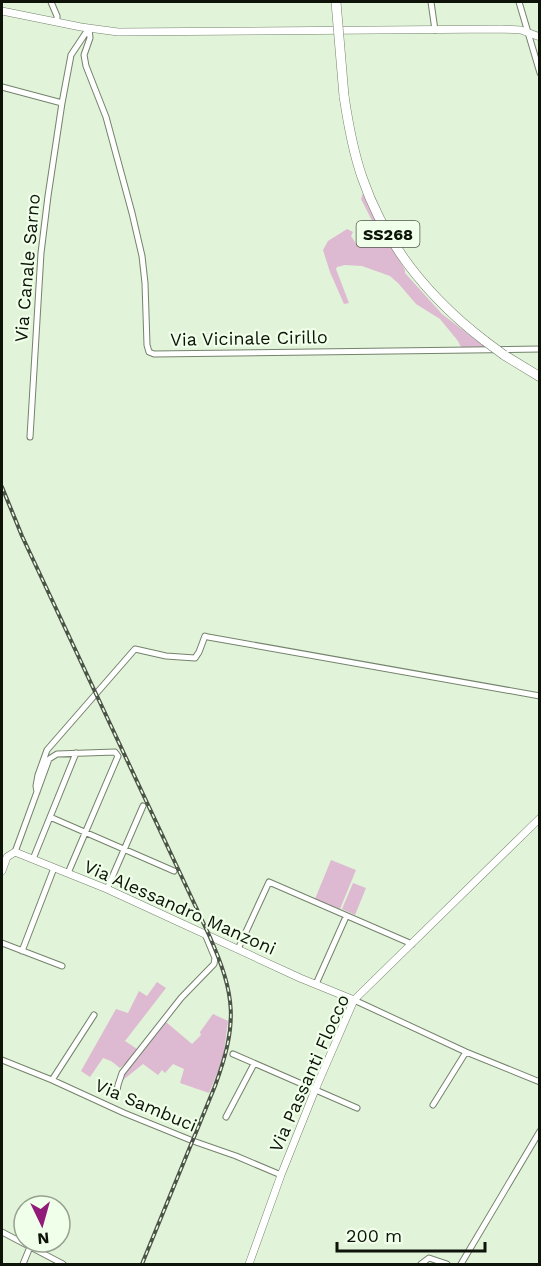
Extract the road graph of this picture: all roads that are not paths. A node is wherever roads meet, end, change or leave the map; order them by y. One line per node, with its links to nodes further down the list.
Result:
1 (51, 2): 6 (street)
2 (336, 2): 15 (highway, SS268, bridge)
3 (431, 2): 8 (street)
4 (519, 2): 9 (street)
5 (2, 11): 6 (street)
6 (57, 22): 7 (street)
7 (89, 28): 8 (street); 13 (street, Via Canale Sarno); 14 (street, Via Vicinale Cirillo)
8 (435, 30): 9 (street)
9 (528, 32): 10 (street); 11 (street)
10 (540, 37)
11 (539, 69)
12 (2, 87): 13 (street)
13 (62, 103): 16 (street, Via Canale Sarno)
14 (540, 349)
15 (540, 377)
16 (30, 437)
17 (540, 696): 19 (street)
18 (76, 753): 19 (street); 21 (street); 23 (street)
19 (37, 792): 25 (street)
20 (143, 806): 24 (street)
21 (50, 817): 23 (street); 26 (street)
22 (540, 818): 35 (street, Via Passanti Flocco)
23 (85, 832): 24 (street); 30 (street)
24 (124, 849): 29 (street); 31 (street)
25 (15, 852): 26 (street, Via Alessandro Manzoni); 28 (street)
26 (33, 859): 27 (street, Via Alessandro Manzoni)
27 (54, 868): 30 (street, Via Alessandro Manzoni); 37 (street)
28 (2, 871)
29 (174, 871)
30 (68, 873): 31 (street, Via Alessandro Manzoni)
31 (107, 889): 33 (street, Via Alessandro Manzoni)
32 (345, 919): 39 (street)
33 (205, 933): 36 (street, Via Alessandro Manzoni); 49 (street)
34 (2, 943): 37 (street)
35 (412, 944): 36 (street); 40 (street, Via Passanti Flocco)
36 (238, 949): 39 (street, Via Alessandro Manzoni)
37 (22, 951): 38 (street)
38 (62, 966)
39 (316, 984): 40 (street, Via Alessandro Manzoni)
40 (354, 1000): 42 (street); 48 (street, Via Passanti Flocco)
41 (94, 1015): 46 (street)
42 (466, 1052): 47 (street); 50 (street)
43 (233, 1054): 45 (street)
44 (2, 1060): 46 (street, Via Sambuci)
45 (254, 1064): 48 (street); 52 (street)
46 (52, 1080): 54 (street, Via Sambuci)
47 (540, 1082)
48 (315, 1090): 51 (street); 54 (street, Via Passanti Flocco)
49 (116, 1096)
50 (433, 1105)
51 (357, 1108)
52 (226, 1117)
53 (540, 1131): 60 (street)
54 (281, 1175): 57 (street, Via Passanti Flocco)
55 (45, 1254): 56 (street)
56 (63, 1264)
57 (249, 1264)
58 (421, 1264): 59 (street)
59 (447, 1264)
60 (460, 1264)

